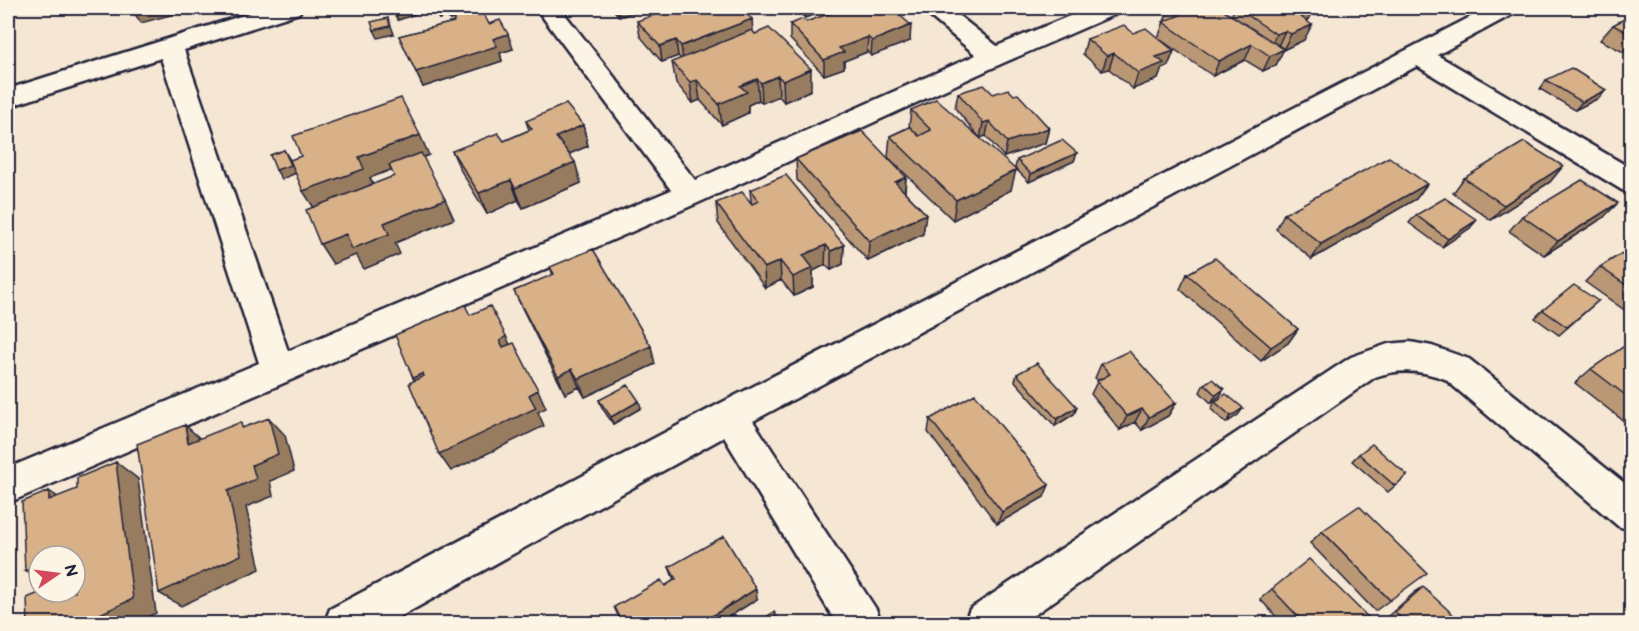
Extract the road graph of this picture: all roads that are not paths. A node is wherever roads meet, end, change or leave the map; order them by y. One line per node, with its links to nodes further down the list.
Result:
1 (290, 8): 6 (street)
2 (548, 8): 11 (street)
3 (936, 8): 8 (street)
4 (1109, 8): 8 (street)
5 (1506, 8): 7 (street)
6 (170, 47): 9 (street); 12 (street)
7 (1418, 55): 10 (street); 13 (street)
8 (994, 57): 11 (street)
9 (8, 98)
10 (1632, 183)
11 (690, 194): 12 (street)
12 (278, 370): 14 (street)
13 (730, 416): 16 (street); 17 (street)
14 (8, 486)
15 (1632, 513): 18 (street)
16 (345, 624)
17 (861, 624)
18 (985, 624)

